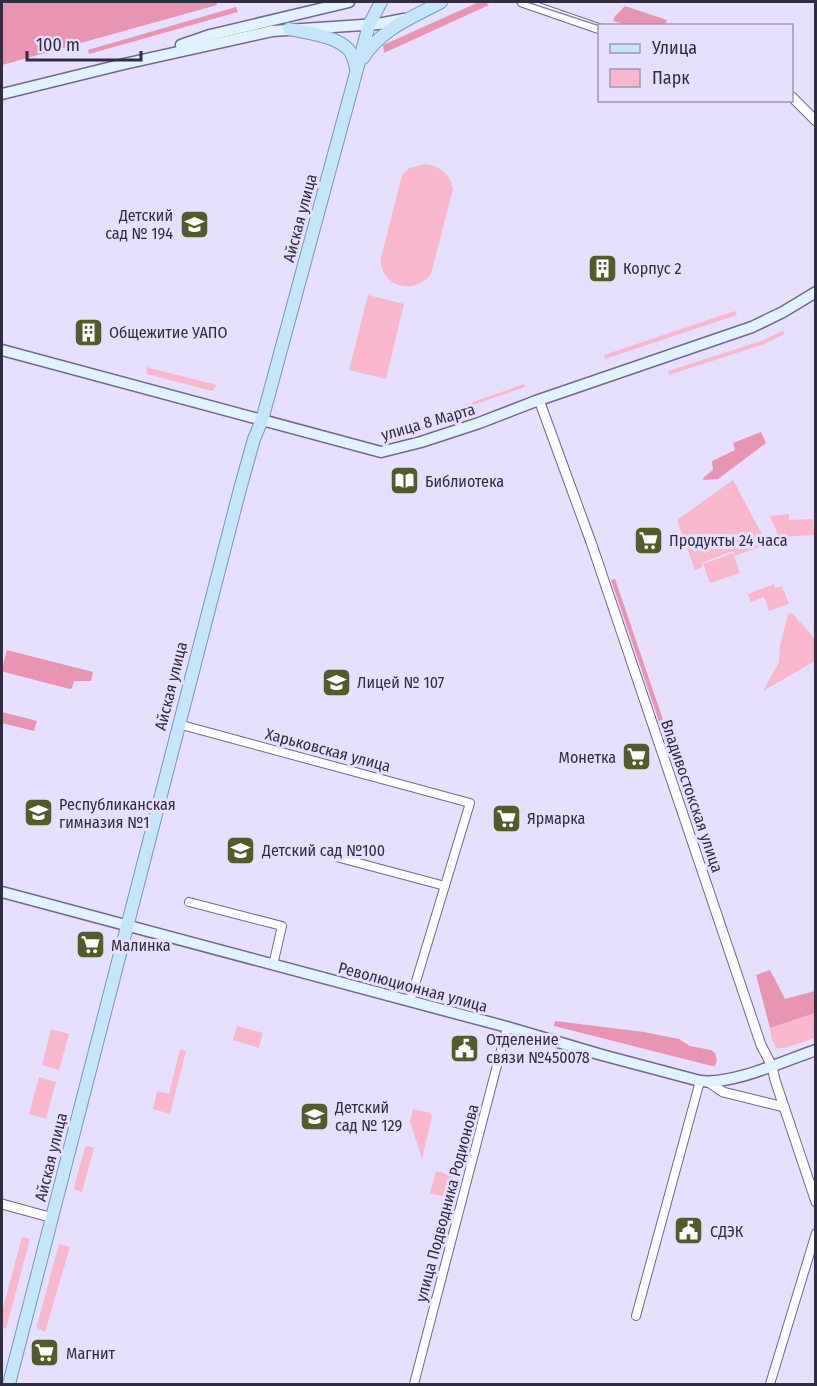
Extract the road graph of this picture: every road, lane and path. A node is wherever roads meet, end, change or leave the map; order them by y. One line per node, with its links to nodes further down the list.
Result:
1 (349, 2): 12 (main road)
2 (381, 2): 9 (main road, Айская улица)
3 (426, 2): 7 (main road)
4 (441, 2): 7 (main road)
5 (522, 2): 8 (street)
6 (544, 2): 8 (street)
7 (411, 17): 9 (main road); 13 (main road)
8 (562, 17): 10 (street)
9 (369, 25): 11 (main road); 13 (main road, Айская улица)
10 (598, 28)
11 (289, 29): 12 (main road); 13 (main road)
12 (124, 64): 14 (main road)
13 (356, 69): 20 (main road, Айская улица)
14 (2, 94)
15 (793, 97): 16 (street)
16 (816, 121)
17 (816, 292): 19 (main road, улица 8 Марта)
18 (2, 350): 20 (main road, улица 8 Марта)
19 (539, 400): 20 (main road, улица 8 Марта); 31 (street, Владивостокская улица)
20 (262, 420): 21 (main road, Айская улица)
21 (178, 724): 23 (street, Харьковская улица); 26 (main road, Айская улица)
22 (340, 858): 23 (street)
23 (445, 886): 28 (street)
24 (2, 892): 26 (main road, Революционная улица)
25 (189, 902): 27 (street)
26 (127, 925): 27 (main road, Революционная улица); 36 (main road, Айская улица)
27 (273, 965): 28 (main road, Революционная улица)
28 (410, 1001): 29 (main road, Революционная улица)
29 (507, 1027): 32 (main road, Революционная улица); 40 (street, улица Подводника Родионова)
30 (816, 1050): 31 (main road, Революционная улица)
31 (772, 1065): 32 (main road, Революционная улица); 33 (street, Владивостокская улица)
32 (705, 1082): 33 (street); 38 (street)
33 (784, 1107): 34 (street, Владивостокская улица)
34 (816, 1202)
35 (2, 1204): 36 (street)
36 (53, 1218): 39 (main road, Айская улица)
37 (816, 1233): 41 (street)
38 (636, 1316)
39 (9, 1384)
40 (414, 1384)
41 (770, 1384)

